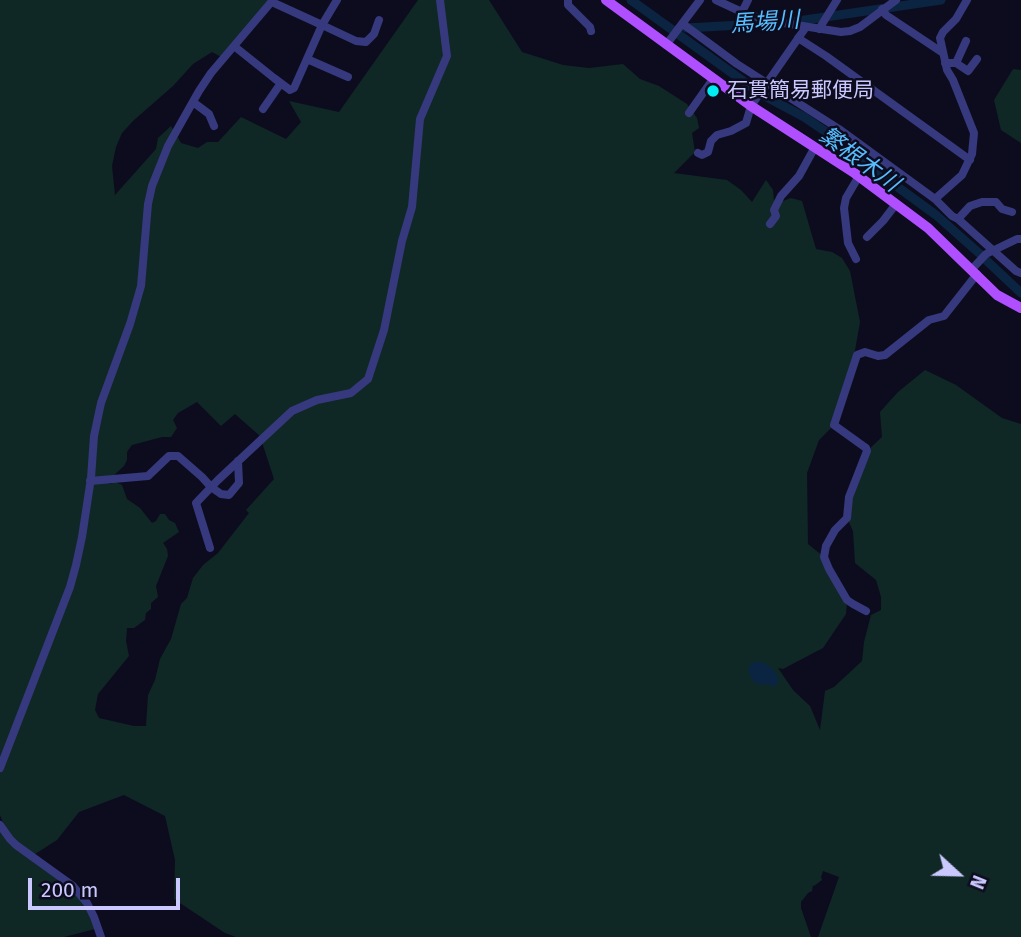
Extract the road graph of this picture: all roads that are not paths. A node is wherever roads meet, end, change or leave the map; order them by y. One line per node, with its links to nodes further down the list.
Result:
1 (337, 0): 16 (street)
2 (440, 0): 55 (street)
3 (568, 0): 19 (street)
4 (606, 0): 22 (main road)
5 (700, 0): 15 (street)
6 (716, 0): 13 (street)
7 (748, 0): 13 (street)
8 (837, 0): 17 (street)
9 (896, 0): 12 (street)
10 (967, 0): 24 (street)
11 (272, 1): 16 (street); 23 (street)
12 (882, 9): 17 (street); 24 (street)
13 (742, 12): 18 (street)
14 (379, 20): 16 (street)
15 (682, 24): 22 (street); 32 (street)
16 (322, 25): 25 (street)
17 (822, 25): 18 (street)
18 (806, 27): 20 (street)
19 (591, 31)
20 (798, 38): 32 (street); 40 (street)
21 (966, 41): 28 (street)
22 (667, 45): 30 (main road)
23 (234, 46): 31 (street); 33 (street)
24 (943, 53): 27 (street)
25 (307, 58): 29 (street); 31 (street)
26 (977, 59): 28 (street)
27 (946, 63): 28 (street); 40 (street)
28 (956, 63)
29 (348, 77)
30 (713, 79): 34 (main road); 36 (street)
31 (281, 83): 35 (street)
32 (767, 83): 34 (street); 43 (street)
33 (193, 102): 37 (street); 56 (street)
34 (754, 103): 38 (main road); 39 (street)
35 (263, 108)
36 (689, 113)
37 (214, 126)
38 (816, 147): 41 (main road); 47 (street)
39 (698, 153)
40 (970, 160): 43 (street)
41 (861, 178): 42 (street); 44 (main road); 51 (street)
42 (855, 193)
43 (935, 199): 46 (street)
44 (896, 204): 48 (street); 52 (main road)
45 (1012, 212): 46 (street)
46 (958, 219): 50 (street)
47 (770, 224)
48 (867, 237)
49 (1021, 239): 50 (street)
50 (994, 250): 52 (street); 53 (street)
51 (856, 259)
52 (974, 272): 54 (main road); 59 (street)
53 (1021, 273)
54 (1021, 308)
55 (238, 461): 57 (street); 57 (street)
56 (90, 481): 57 (street); 60 (street)
57 (211, 487): 58 (street)
58 (210, 548)
59 (866, 611)
60 (0, 768)
61 (0, 825): 62 (street)
62 (101, 937)

